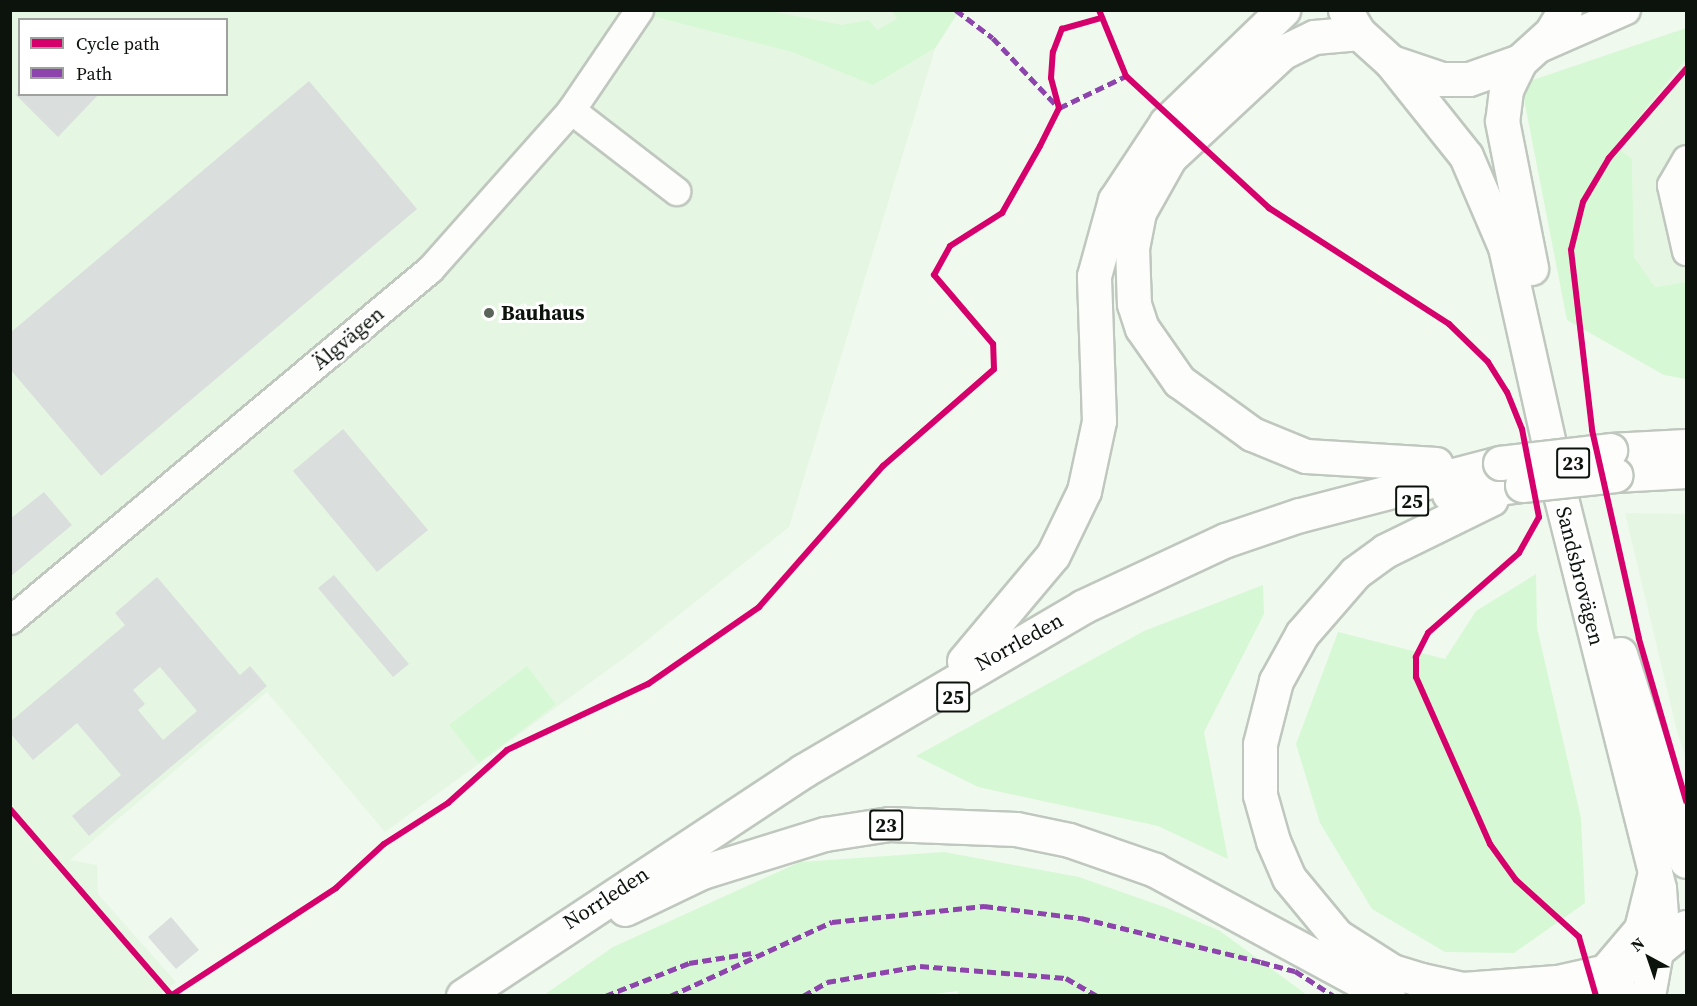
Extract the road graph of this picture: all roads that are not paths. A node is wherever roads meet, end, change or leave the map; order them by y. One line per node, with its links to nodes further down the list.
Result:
1 (639, 10): 8 (street, Älgvägen)
2 (1283, 10): 17 (main road)
3 (1565, 10): 6 (main road, 23)
4 (1626, 10): 6 (street)
5 (1352, 22): 7 (main road); 15 (main road)
6 (1528, 55): 7 (main road); 18 (main road, Sandsbrovägen / 23)
7 (1391, 62): 19 (main road, Sandsbrovägen)
8 (571, 110): 10 (street); 16 (street, Älgvägen)
9 (1686, 159): 11 (street)
10 (676, 191)
11 (1686, 251)
12 (1686, 446): 13 (main road, 25)
13 (1613, 462): 14 (main road, 25); 15 (main road, 25, bridge)
14 (1686, 471)
15 (1511, 474): 17 (main road, Norrleden / 25); 20 (main road, Norrleden / 25); 22 (main road)
16 (10, 620)
17 (922, 697): 23 (main road, Norrleden)
18 (1686, 861)
19 (1655, 872): 21 (main road, Sandsbrovägen); 22 (main road)
20 (625, 909): 24 (main road, Norrleden / 23); 25 (main road, 23)
21 (1668, 940): 22 (main road); 27 (main road)
22 (1592, 985): 26 (main road)
23 (463, 996)
24 (495, 996)
25 (1388, 996)
26 (1625, 996)
27 (1648, 996)

